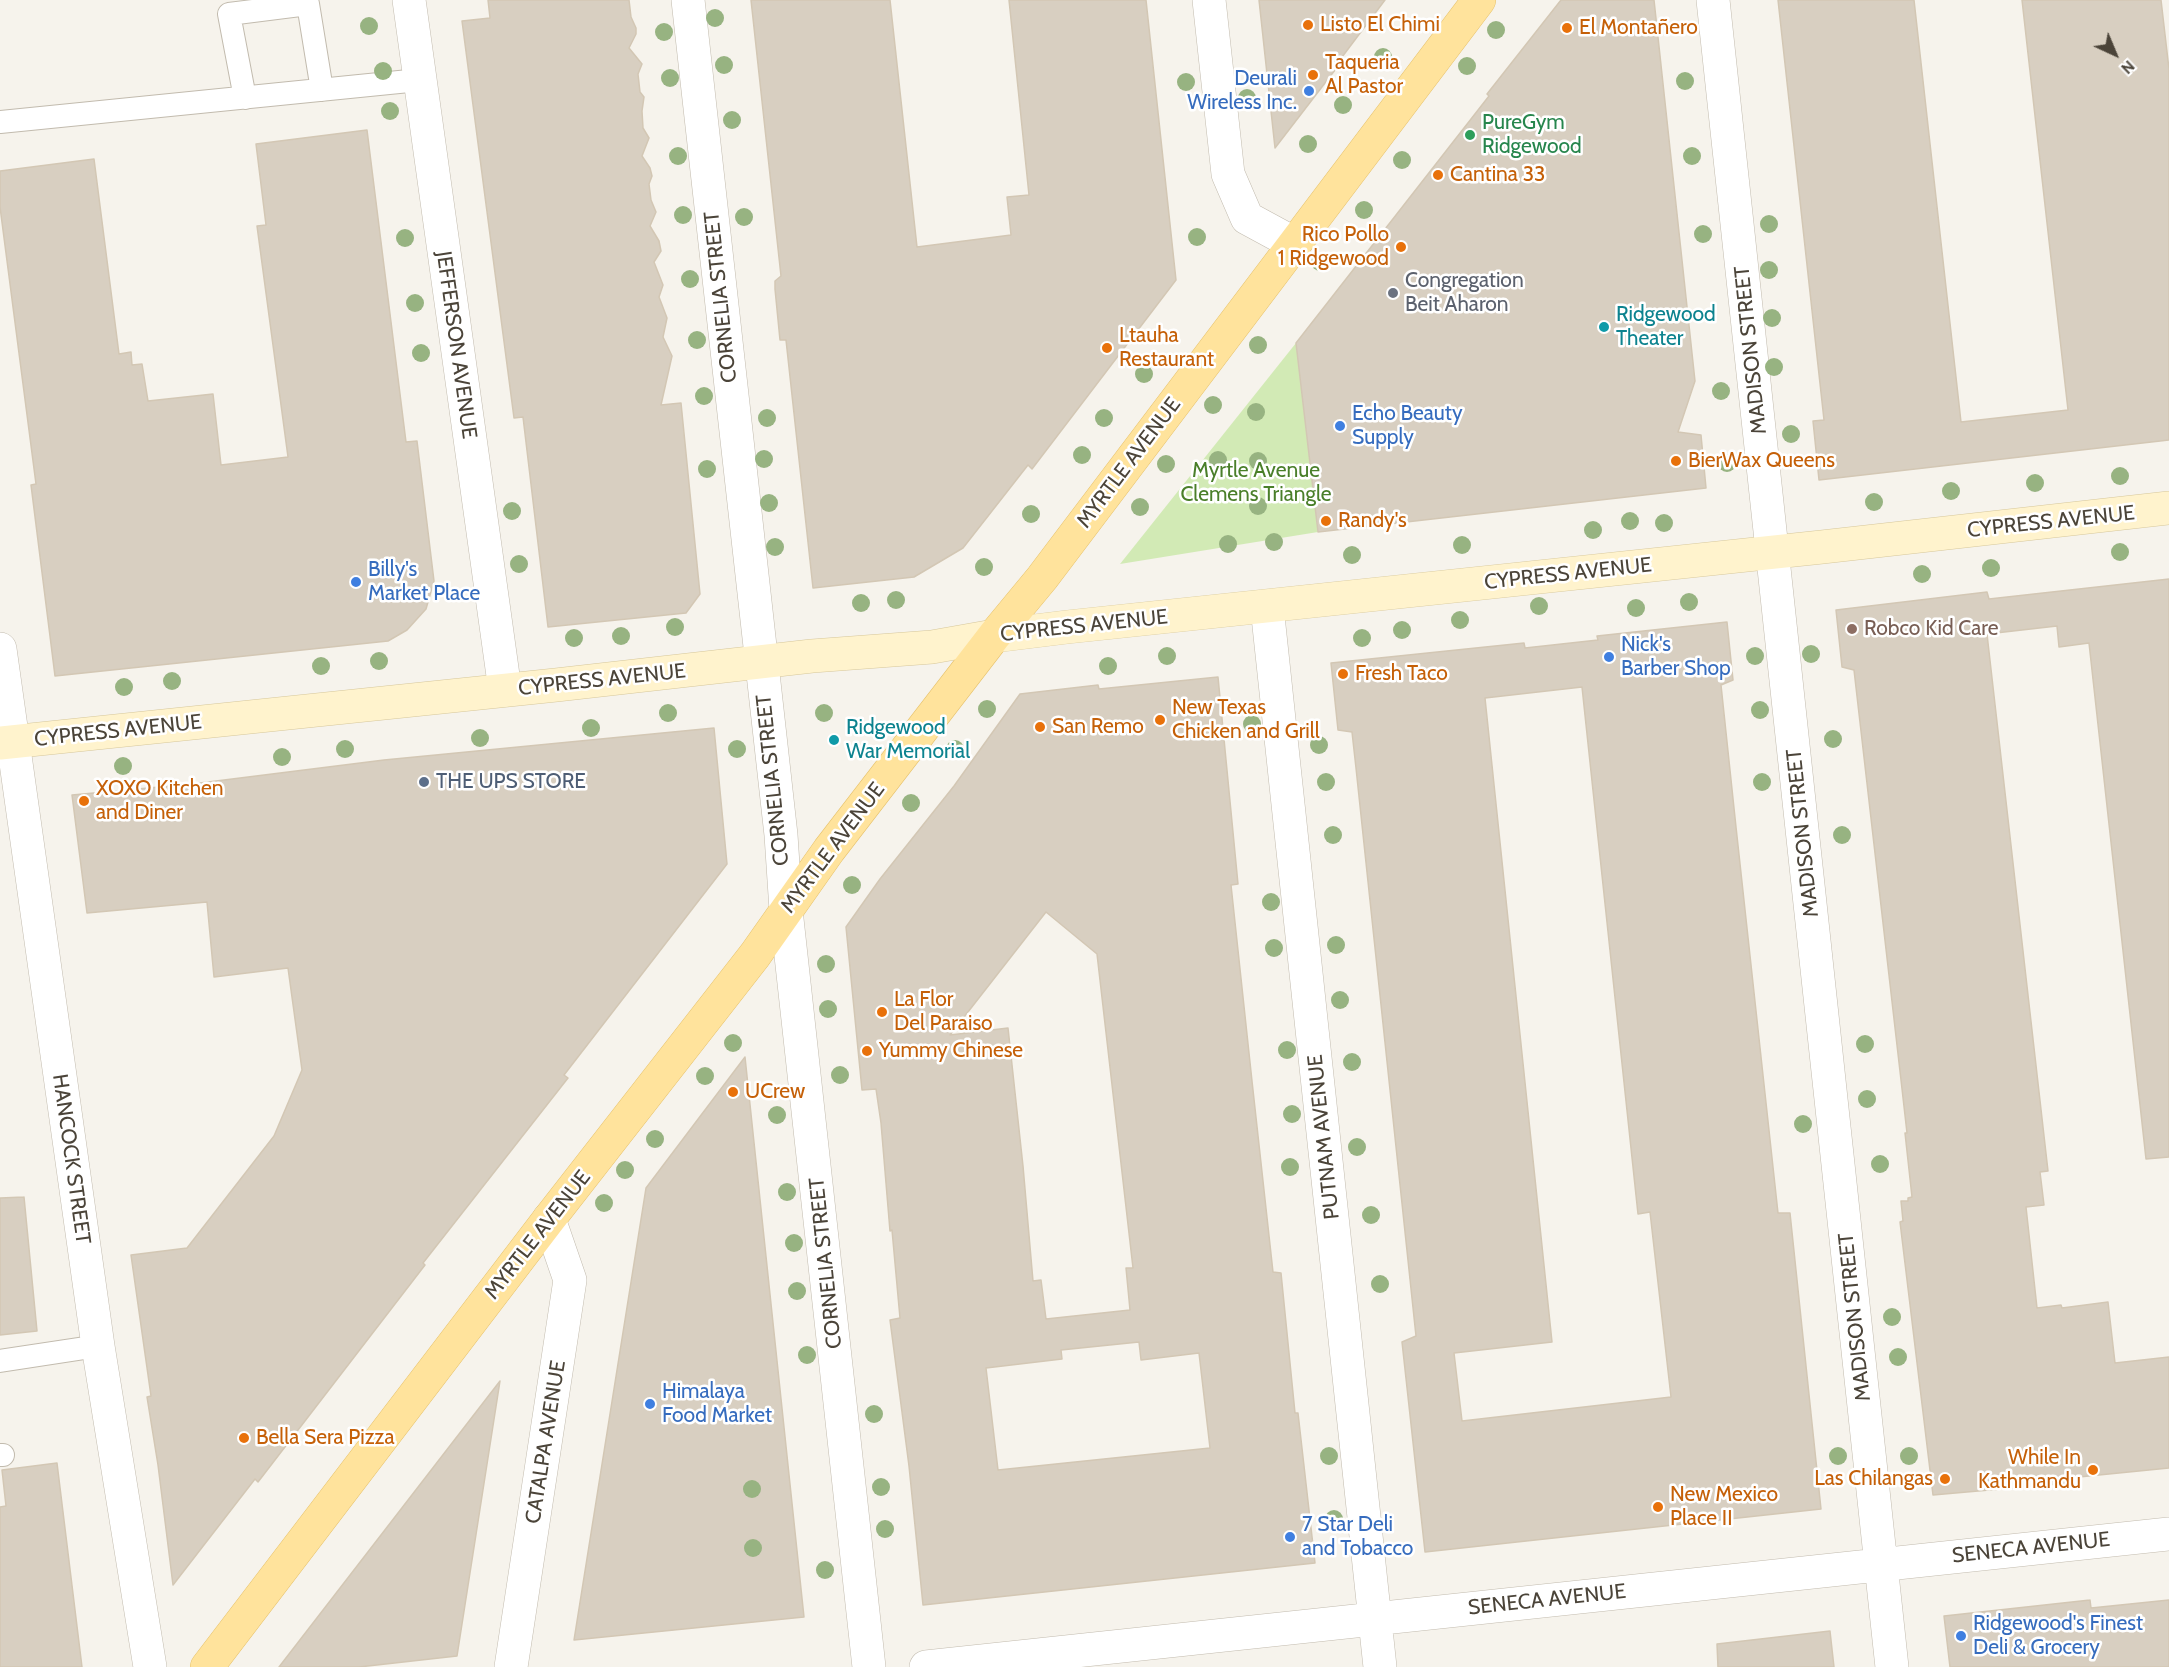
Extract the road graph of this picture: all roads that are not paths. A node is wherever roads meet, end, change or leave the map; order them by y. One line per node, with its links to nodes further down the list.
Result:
1 (409, 0): 6 (street, JEFFERSON AVENUE)
2 (688, 0): 16 (street, CORNELIA STREET)
3 (1209, 0): 10 (street)
4 (1479, 0): 10 (main road, MYRTLE AVENUE)
5 (1713, 0): 12 (street, MADISON STREET)
6 (419, 80): 7 (lane); 17 (street, JEFFERSON AVENUE)
7 (322, 90): 8 (lane); 8 (lane)
8 (244, 98): 9 (lane)
9 (0, 122)
10 (1295, 244): 14 (main road, MYRTLE AVENUE)
11 (2169, 508): 12 (main road, CYPRESS AVENUE)
12 (1773, 552): 13 (main road, CYPRESS AVENUE); 24 (street, MADISON STREET)
13 (1267, 607): 14 (main road, CYPRESS AVENUE); 25 (street, PUTNAM AVENUE)
14 (994, 636): 16 (main road, CYPRESS AVENUE); 19 (main road, MYRTLE AVENUE)
15 (0, 649): 18 (street, HANCOCK STREET)
16 (760, 662): 17 (main road, CYPRESS AVENUE); 19 (street, CORNELIA STREET)
17 (505, 690): 18 (main road, CYPRESS AVENUE)
18 (6, 742): 21 (street, HANCOCK STREET)
19 (786, 910): 20 (main road, MYRTLE AVENUE); 29 (street, CORNELIA STREET)
20 (549, 1219): 27 (main road, MYRTLE AVENUE); 28 (street, CATALPA AVENUE)
21 (98, 1346): 22 (lane); 26 (street, HANCOCK STREET)
22 (0, 1361)
23 (2169, 1534): 24 (street, SENECA AVENUE)
24 (1881, 1564): 25 (street, SENECA AVENUE); 32 (street, MADISON STREET)
25 (1375, 1619): 30 (street, SENECA AVENUE); 31 (street, PUTNAM AVENUE)
26 (150, 1667)
27 (207, 1667)
28 (511, 1667)
29 (869, 1667)
30 (926, 1667)
31 (1380, 1667)
32 (1892, 1667)

